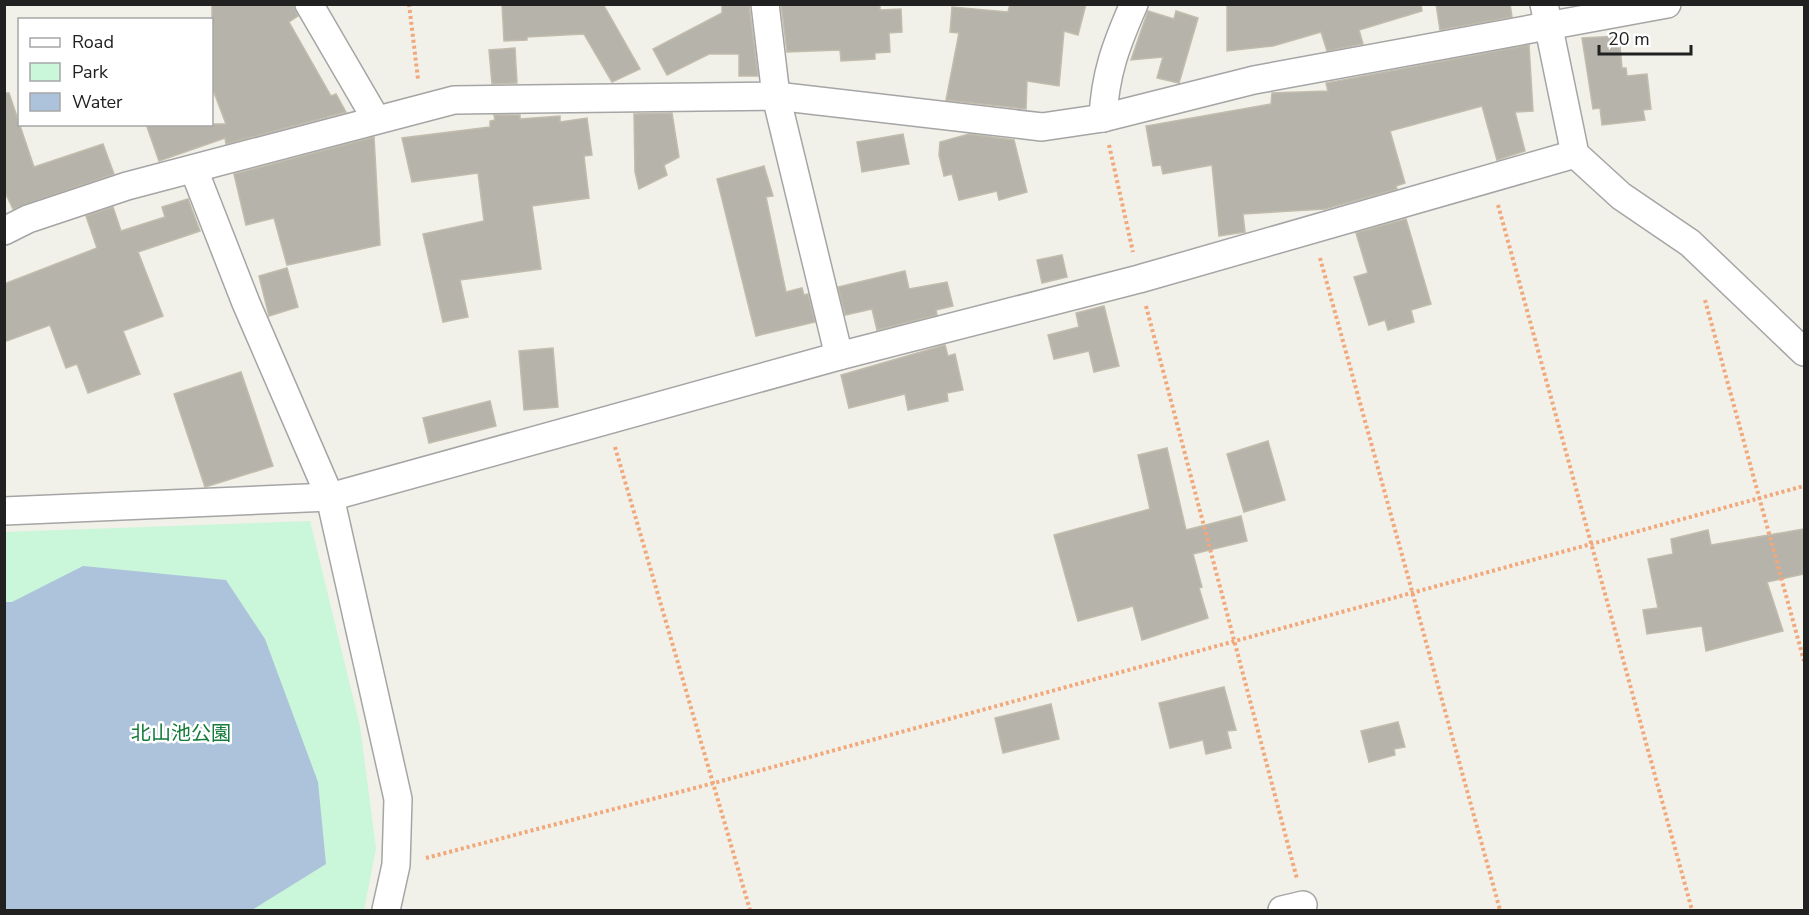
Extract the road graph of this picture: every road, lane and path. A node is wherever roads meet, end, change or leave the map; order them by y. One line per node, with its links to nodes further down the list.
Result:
1 (309, 4): 10 (street)
2 (409, 4): 8 (path)
3 (765, 4): 7 (street)
4 (1134, 4): 9 (street)
5 (1667, 4): 6 (street)
6 (1546, 16): 9 (street); 11 (street)
7 (776, 96): 8 (street); 9 (street); 19 (street)
8 (422, 107): 10 (street)
9 (1103, 118): 16 (path)
10 (376, 119): 12 (street)
11 (1575, 154): 13 (street); 18 (street)
12 (194, 170): 15 (street); 23 (street)
13 (1491, 178): 14 (street); 25 (path)
14 (1312, 230): 16 (street); 26 (path)
15 (4, 231)
16 (1139, 279): 19 (street); 27 (path)
17 (1702, 289): 22 (path)
18 (1804, 352)
19 (839, 356): 20 (street)
20 (607, 420): 23 (street); 29 (path)
21 (1804, 486): 22 (path)
22 (1761, 496): 25 (path); 28 (path)
23 (330, 497): 24 (street); 30 (street)
24 (4, 511)
25 (1590, 543): 26 (path); 35 (path)
26 (1413, 591): 27 (path); 34 (path)
27 (1234, 640): 29 (path); 31 (path)
28 (1804, 661)
29 (714, 783): 30 (path); 33 (path)
30 (396, 865): 32 (street)
31 (1293, 908)
32 (386, 910)
33 (750, 910)
34 (1500, 910)
35 (1692, 910)

